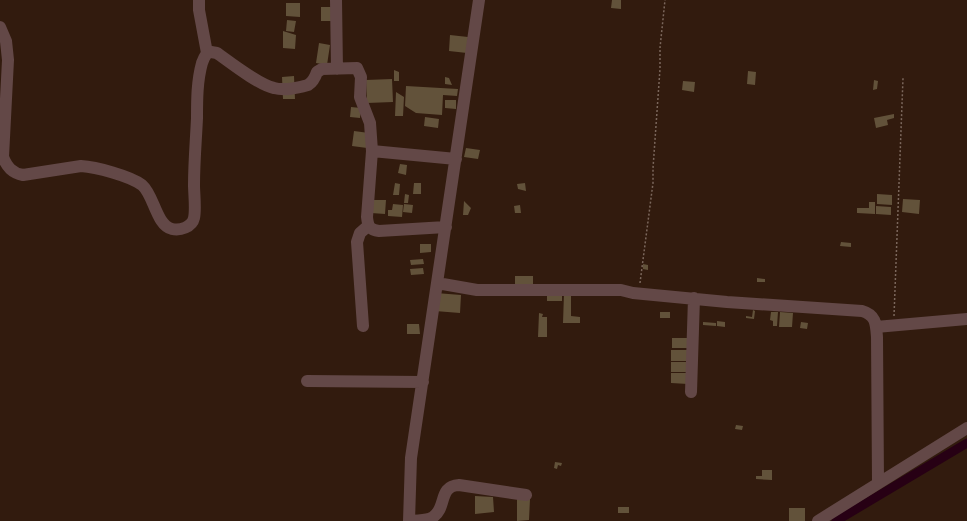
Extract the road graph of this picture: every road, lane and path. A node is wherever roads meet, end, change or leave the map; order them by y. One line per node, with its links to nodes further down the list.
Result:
1 (199, 0): 6 (street)
2 (336, 0): 7 (street)
3 (479, 0): 10 (street)
4 (665, 0): 15 (path)
5 (0, 27): 11 (street)
6 (207, 53): 7 (street); 11 (street)
7 (337, 68): 9 (street)
8 (903, 78): 19 (path)
9 (372, 151): 10 (street); 12 (street)
10 (456, 159): 13 (street)
11 (5, 171)
12 (368, 226): 13 (street); 18 (street)
13 (446, 227): 14 (street)
14 (437, 283): 15 (street); 22 (street)
15 (639, 293): 16 (street)
16 (694, 298): 20 (street); 23 (street)
17 (967, 319): 19 (street)
18 (363, 326)
19 (893, 326): 20 (street)
20 (876, 327): 25 (street)
21 (307, 381): 22 (street)
22 (423, 382): 27 (street)
23 (691, 392)
24 (967, 428): 25 (street)
25 (878, 483): 28 (street)
26 (526, 495): 27 (street)
27 (410, 521)
28 (818, 521)

